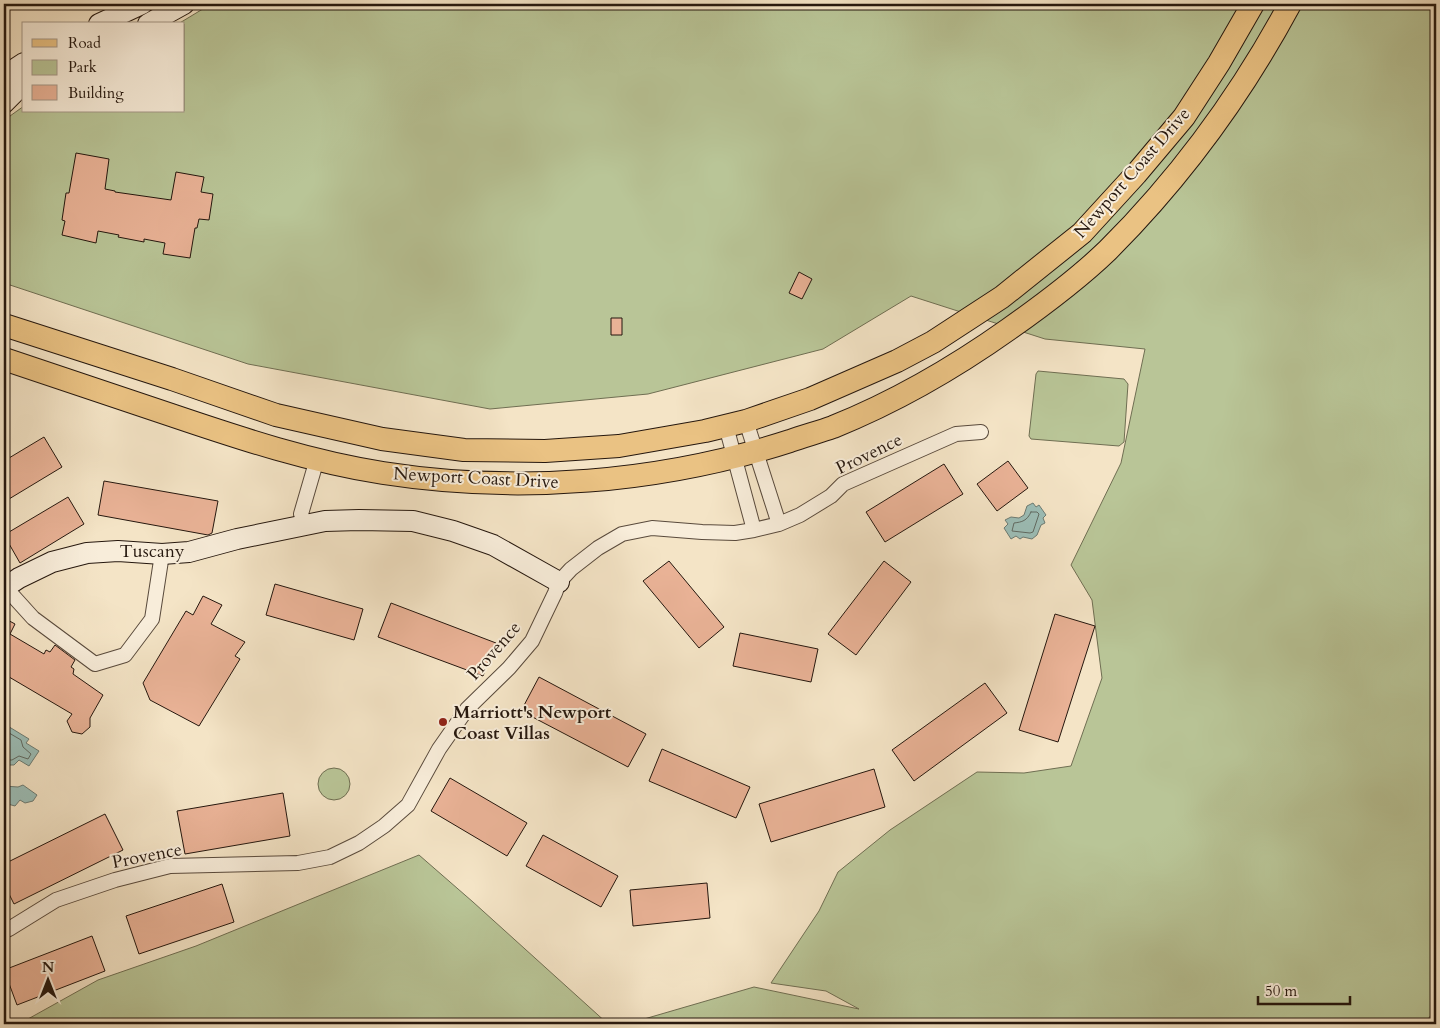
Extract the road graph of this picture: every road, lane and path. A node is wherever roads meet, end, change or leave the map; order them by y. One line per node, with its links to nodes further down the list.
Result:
1 (142, 4): 5 (street)
2 (184, 4): 6 (street)
3 (1254, 4): 13 (main road, Newport Coast Drive)
4 (1290, 4): 15 (main road, Newport Coast Drive)
5 (103, 22)
6 (152, 22)
7 (22, 64): 8 (street)
8 (4, 76)
9 (22, 87): 10 (street)
10 (4, 102)
11 (4, 325): 13 (main road, Newport Coast Drive)
12 (4, 359): 16 (main road, Newport Coast Drive)
13 (736, 423): 15 (street); 15 (street)
14 (981, 432): 18 (street, Provence)
15 (745, 454): 16 (main road, Newport Coast Drive); 18 (street); 19 (street)
16 (317, 459): 17 (street)
17 (306, 524): 20 (street, Tuscany); 21 (street, Tuscany)
18 (779, 524): 19 (street, Provence)
19 (754, 530): 21 (street, Provence)
20 (162, 554): 22 (street, Tuscany); 22 (street)
21 (559, 582): 23 (street, Provence)
22 (5, 587)
23 (4, 931)

